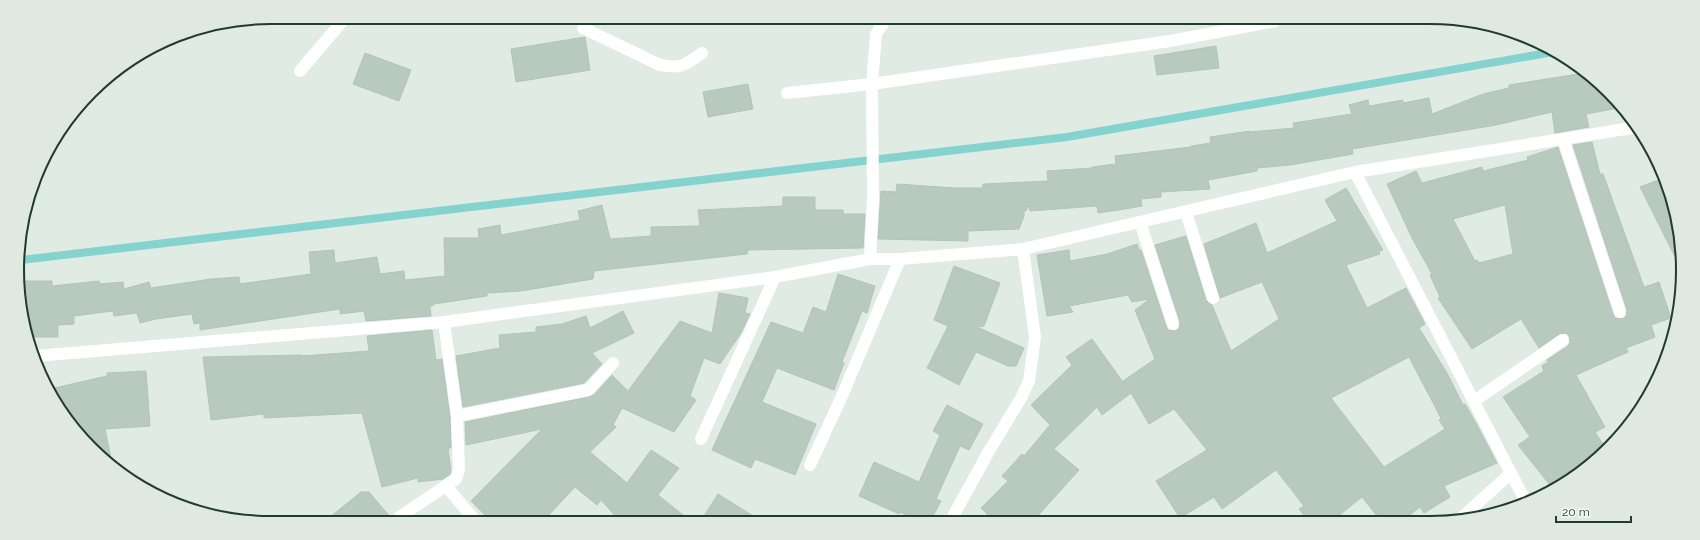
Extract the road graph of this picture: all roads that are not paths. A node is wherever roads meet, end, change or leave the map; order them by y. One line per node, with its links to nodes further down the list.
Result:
1 (340, 24): 6 (street)
2 (585, 24): 5 (street)
3 (883, 24): 7 (street)
4 (1259, 24): 7 (street)
5 (702, 52)
6 (300, 71)
7 (872, 84): 8 (street); 15 (street)
8 (787, 93)
9 (1631, 128): 10 (street)
10 (1563, 139): 11 (street); 19 (street)
11 (1355, 172): 12 (street); 25 (street)
12 (1186, 212): 13 (street); 18 (street)
13 (1140, 222): 14 (street); 21 (street)
14 (1023, 249): 16 (street); 35 (street)
15 (870, 259): 16 (street); 17 (street)
16 (900, 259): 28 (street)
17 (775, 277): 20 (street); 27 (street)
18 (1213, 298)
19 (1620, 312)
20 (444, 322): 23 (street); 26 (street)
21 (1173, 324)
22 (1563, 340): 25 (street)
23 (40, 356)
24 (613, 363): 26 (street)
25 (1474, 401): 29 (street)
26 (457, 416): 30 (street)
27 (701, 439)
28 (810, 465)
29 (1511, 472): 31 (street); 32 (street)
30 (446, 486): 33 (street); 34 (street)
31 (1524, 497)
32 (1466, 513)
33 (401, 516)
34 (471, 516)
35 (954, 516)

